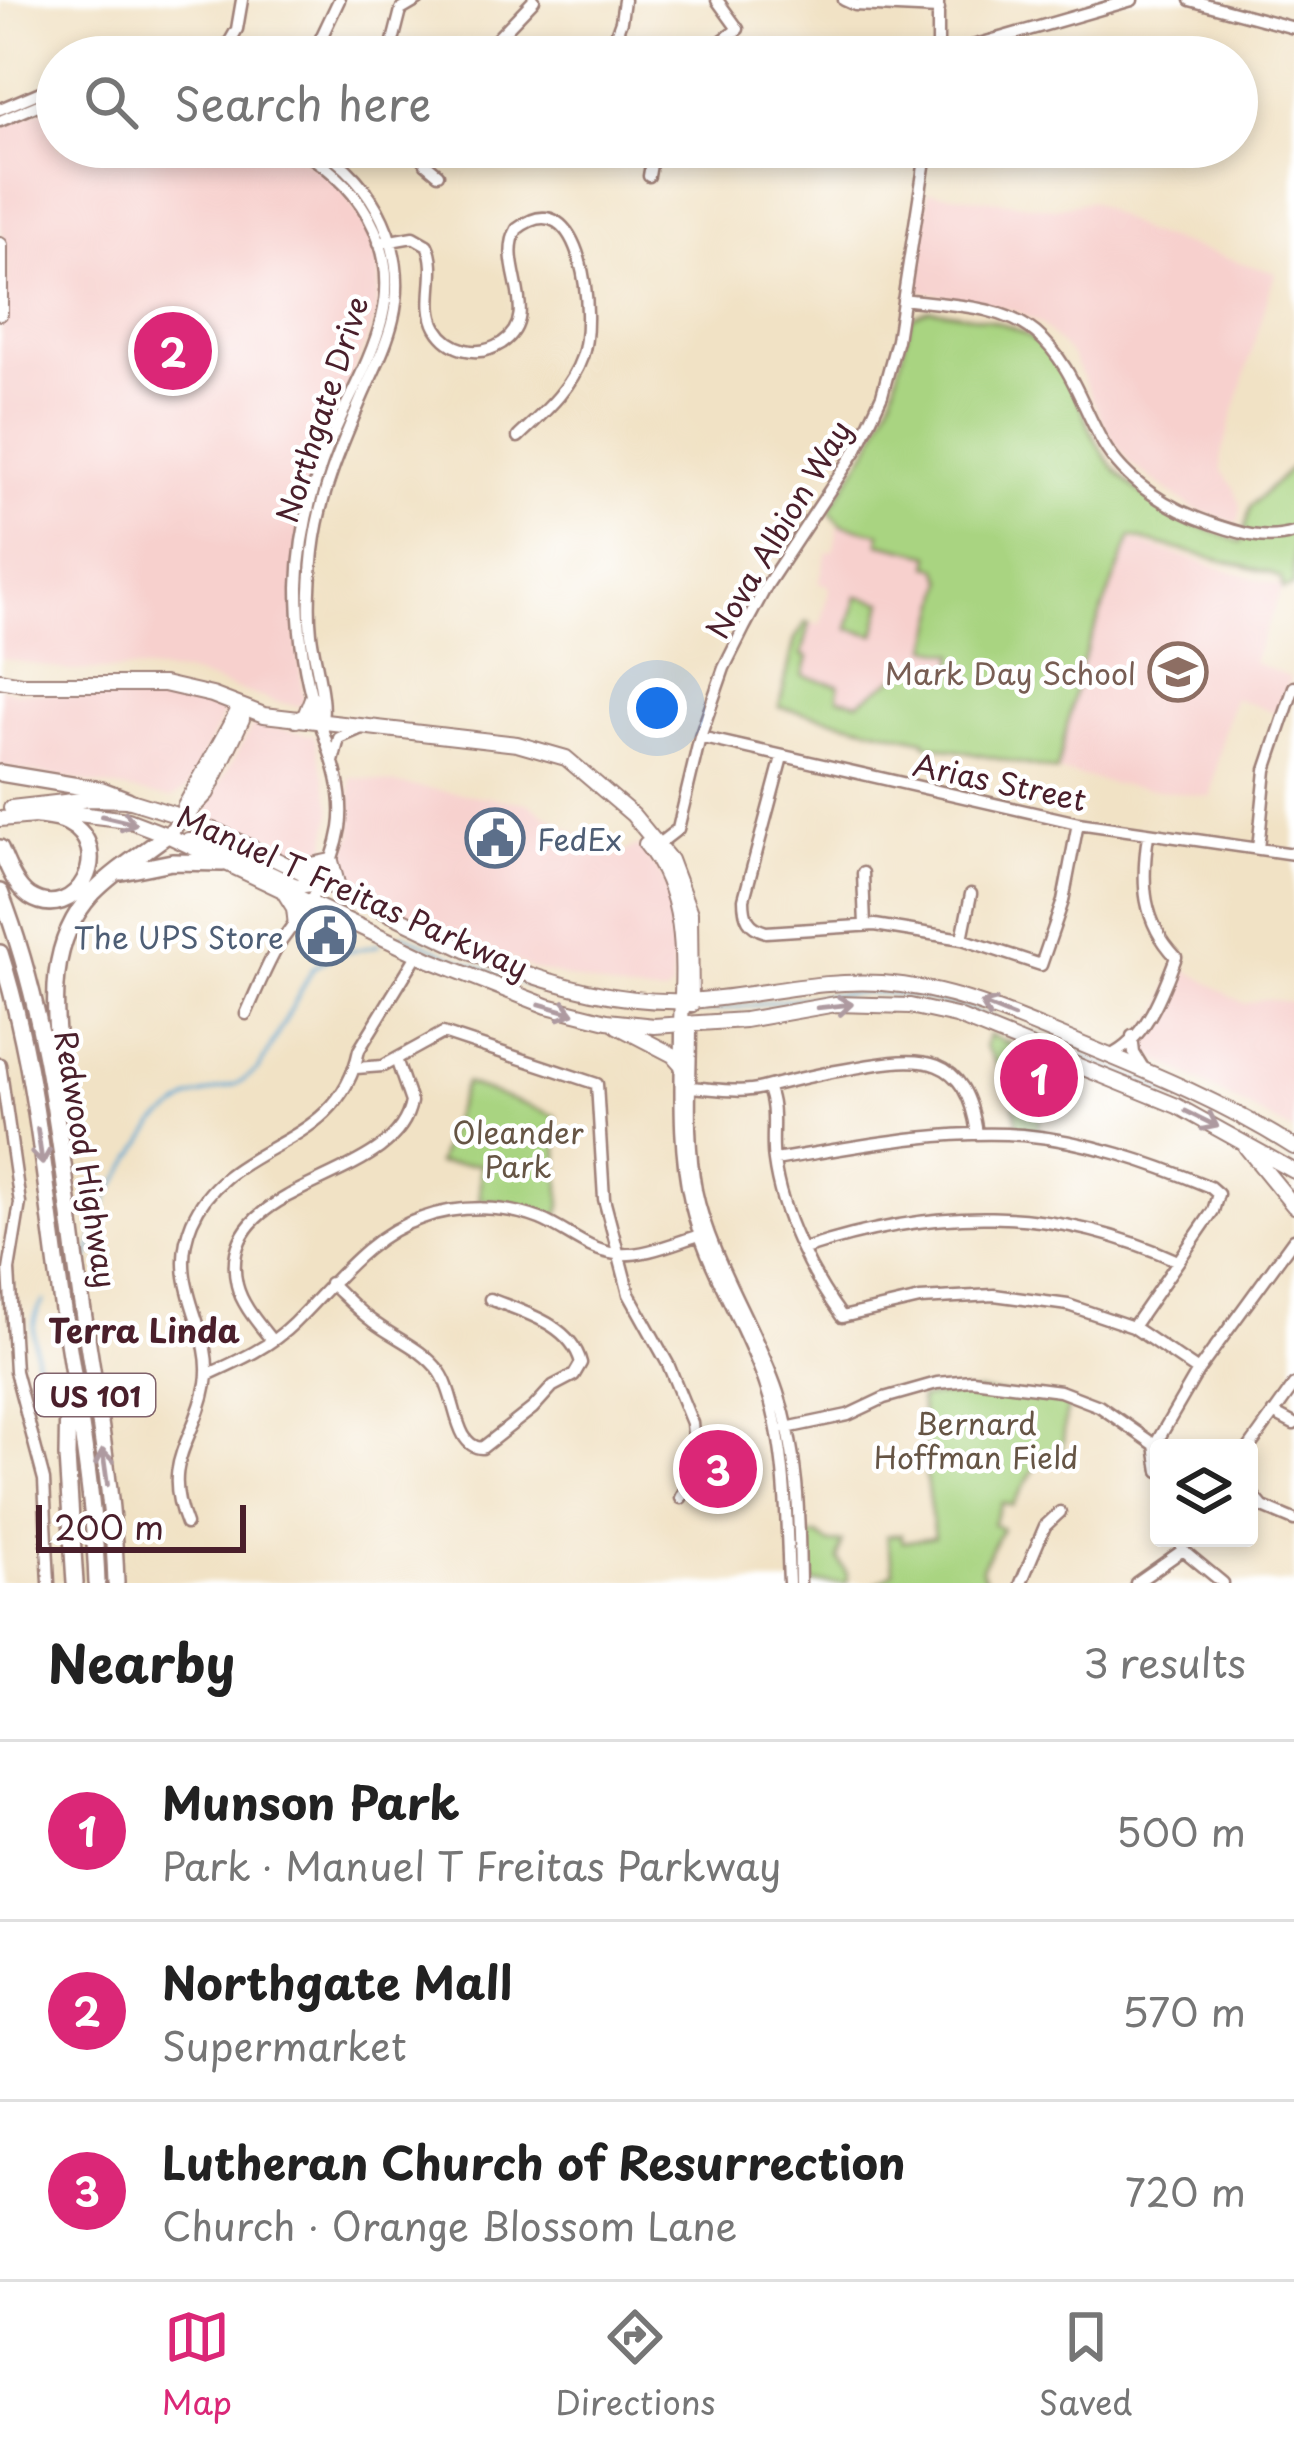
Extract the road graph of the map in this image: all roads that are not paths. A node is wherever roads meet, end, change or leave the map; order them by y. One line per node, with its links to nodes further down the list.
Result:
1 (339, 0): 14 (street)
2 (418, 0): 15 (street)
3 (534, 0): 16 (street)
4 (624, 0): 17 (street)
5 (717, 0): 18 (street)
6 (844, 0): 10 (street)
7 (1132, 0): 20 (street)
8 (1190, 0): 12 (street)
9 (238, 1): 13 (street)
10 (866, 3): 11 (street)
11 (939, 4): 19 (street)
12 (1294, 28)
13 (233, 36)
14 (322, 36)
15 (394, 36)
16 (500, 36)
17 (616, 36)
18 (728, 36)
19 (938, 36)
20 (1010, 36)
21 (36, 94): 23 (street)
22 (36, 106): 24 (street)
23 (0, 109)
24 (0, 121)
25 (328, 168): 32 (street, Northgate Drive)
26 (346, 168): 32 (street, Northgate Drive)
27 (431, 168): 30 (street)
28 (651, 168): 31 (street)
29 (924, 168): 34 (street, Nova Albion Way)
30 (438, 174)
31 (650, 176)
32 (385, 241): 36 (street); 38 (street, Northgate Drive)
33 (0, 245): 35 (main road)
34 (902, 299): 37 (street); 46 (street, Nova Albion Way)
35 (0, 313)
36 (518, 437)
37 (1294, 533)
38 (304, 588): 41 (street, Northgate Drive); 44 (street, Northgate Drive)
39 (0, 680): 42 (main road)
40 (1294, 688): 61 (street)
41 (312, 698): 43 (main road); 44 (street, Northgate Drive)
42 (242, 707): 43 (main road); 50 (main road)
43 (296, 720): 44 (main road)
44 (321, 723): 45 (main road); 48 (street, Northgate Drive)
45 (364, 727): 48 (street); 59 (main road)
46 (700, 736): 47 (street, Arias Street); 59 (street, Nova Albion Way)
47 (782, 757): 55 (street, Arias Street); 76 (street)
48 (333, 766): 63 (street, Northgate Drive)
49 (0, 773): 51 (highway)
50 (201, 791): 51 (main road); 54 (main road); 56 (main road)
51 (128, 800): 53 (main road, Manuel T Freitas Parkway); 54 (main road, Manuel T Freitas Parkway)
52 (32, 815): 53 (main road, Manuel T Freitas Parkway); 57 (main road, Manuel T Freitas Parkway, one-way to 57); 60 (highway)
53 (1, 816)
54 (182, 817): 56 (main road, Manuel T Freitas Parkway); 57 (main road)
55 (1078, 823): 58 (street, Arias Street); 77 (street)
56 (218, 832): 65 (main road, Manuel T Freitas Parkway)
57 (167, 835): 64 (main road, Manuel T Freitas Parkway); 66 (highway); 68 (main road)
58 (1148, 835): 61 (street, Arias Street); 85 (street)
59 (655, 847): 81 (main road)
60 (0, 848)
61 (1258, 849): 62 (street, Arias Street)
62 (1294, 854)
63 (331, 861): 65 (main road); 68 (street, Northgate Drive); 69 (main road)
64 (223, 863): 66 (highway); 71 (main road, Manuel T Freitas Parkway)
65 (293, 868): 68 (main road, Manuel T Freitas Parkway)
66 (119, 872): 101 (highway)
67 (863, 873): 76 (street)
68 (320, 883): 69 (main road, Manuel T Freitas Parkway); 73 (street, Northgate Drive)
69 (339, 891): 73 (main road); 81 (main road, Manuel T Freitas Parkway)
70 (0, 892): 101 (highway, Redwood Highway / US 101)
71 (284, 892): 73 (main road, Manuel T Freitas Parkway); 75 (main road)
72 (971, 894): 77 (street)
73 (310, 904): 74 (main road, Manuel T Freitas Parkway); 75 (street, Northgate Drive)
74 (338, 917): 75 (main road); 79 (main road, Manuel T Freitas Parkway)
75 (296, 926): 82 (street, Northgate Drive)
76 (865, 926): 77 (street)
77 (962, 939)
78 (0, 953): 84 (highway, Redwood Highway / US 101)
79 (416, 955): 83 (main road, Manuel T Freitas Parkway, one-way to 83); 90 (street)
80 (0, 990): 84 (highway)
81 (686, 1013): 83 (main road, Manuel T Freitas Parkway); 86 (main road, Manuel T Freitas Parkway, one-way to 81); 89 (street); 92 (street); 96 (main road, Manuel T Freitas Parkway, one-way to 96)
82 (246, 1014)
83 (607, 1021): 89 (main road)
84 (21, 1032): 112 (highway, Redwood Highway / US 101, one-way to 112)
85 (1132, 1036): 86 (street); 91 (street)
86 (1109, 1056): 91 (main road, Manuel T Freitas Parkway)
87 (396, 1059): 90 (street); 105 (street); 111 (street)
88 (0, 1064): 94 (street)
89 (681, 1064): 92 (street)
90 (356, 1068): 114 (street)
91 (1145, 1071): 97 (main road, Manuel T Freitas Parkway)
92 (686, 1087): 93 (street); 102 (street)
93 (766, 1087): 95 (street); 98 (street)
94 (4, 1116): 108 (street)
95 (977, 1134): 98 (street); 106 (street)
96 (1239, 1139): 99 (main road, Manuel T Freitas Parkway); 100 (main road)
97 (1294, 1147)
98 (774, 1160): 104 (street)
99 (1294, 1171)
100 (1294, 1206)
101 (68, 1208): 132 (highway, Redwood Highway / US 101, one-way to 101)
102 (703, 1234): 105 (street); 118 (street)
103 (1292, 1245): 113 (street)
104 (804, 1249): 106 (street); 110 (street)
105 (618, 1254): 107 (street); 122 (street)
106 (1178, 1261): 110 (street)
107 (330, 1283): 109 (street); 111 (street)
108 (4, 1293): 129 (street)
109 (490, 1299)
110 (1133, 1327): 113 (street)
111 (272, 1342): 114 (street)
112 (68, 1346): 130 (highway); 131 (highway, Redwood Highway / US 101)
113 (1198, 1371): 119 (street)
114 (207, 1376): 126 (street)
115 (1294, 1385): 116 (street)
116 (1273, 1413): 117 (street); 120 (street)
117 (1294, 1424)
118 (783, 1429): 121 (street); 133 (street); 134 (street)
119 (1158, 1439)
120 (1255, 1439)
121 (1150, 1442)
122 (681, 1498)
123 (1258, 1502): 125 (street)
124 (1060, 1513): 135 (street)
125 (1294, 1520)
126 (186, 1524)
127 (1178, 1547): 136 (street)
128 (1184, 1547): 137 (street)
129 (49, 1583)
130 (75, 1583)
131 (97, 1583)
132 (116, 1583)
133 (789, 1583)
134 (800, 1583)
135 (1021, 1583)
136 (1136, 1583)
137 (1223, 1583)

